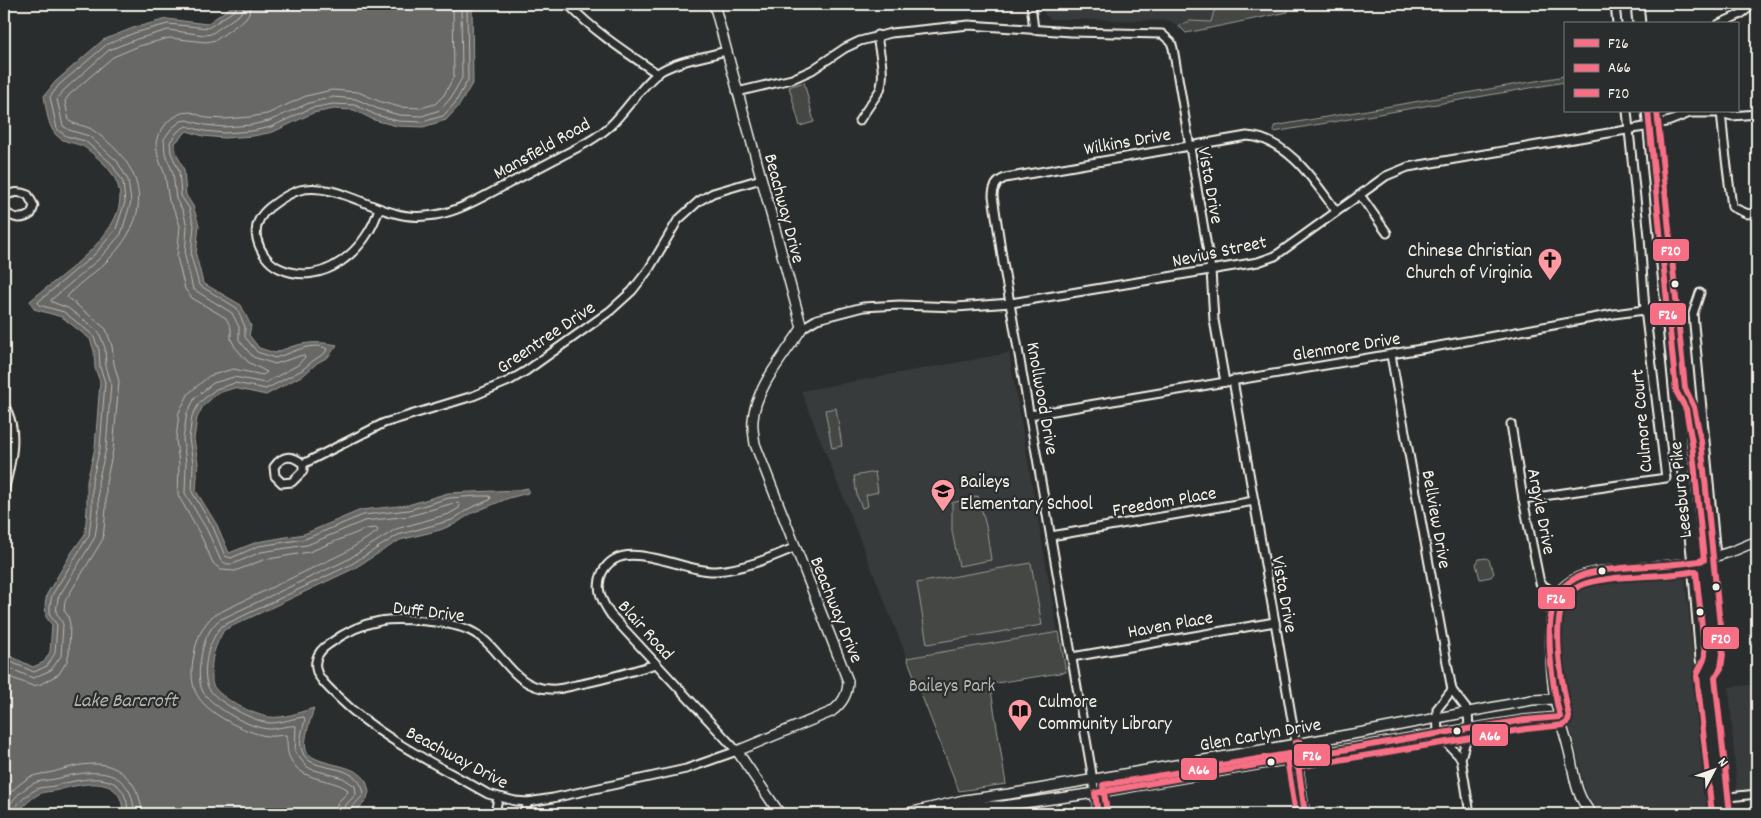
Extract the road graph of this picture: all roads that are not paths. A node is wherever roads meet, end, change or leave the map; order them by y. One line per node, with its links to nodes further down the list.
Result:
1 (568, 4): 13 (street)
2 (714, 4): 12 (street, Beachway Drive)
3 (1032, 4): 10 (street)
4 (1615, 4): 7 (street)
5 (1637, 4): 8 (main road)
6 (1754, 4): 9 (street)
7 (1617, 22)
8 (1639, 22)
9 (1723, 22)
10 (1034, 30): 11 (street); 22 (street, Vista Drive)
11 (877, 35): 14 (street); 19 (street)
12 (726, 51): 13 (street, Mansfield Road); 14 (street, Beachway Drive)
13 (658, 74): 27 (street, Mansfield Road)
14 (737, 92): 24 (street, Beachway Drive)
15 (1627, 112): 21 (street)
16 (1648, 112): 20 (main road, Leesburg Pike)
17 (1721, 112): 18 (street, Nevius Street); 20 (street, Nevius Street); 30 (street)
18 (1757, 114)
19 (859, 120)
20 (1650, 126): 21 (street, Nevius Street); 35 (main road, Leesburg Pike)
21 (1629, 130): 25 (street, Nevius Street); 36 (street)
22 (1189, 146): 23 (street, Wilkins Drive); 29 (street, Wilkins Drive); 32 (street, Vista Drive)
23 (1071, 166): 34 (street, Knollwood Drive)
24 (761, 179): 37 (street, Beachway Drive); 44 (street, Greentree Drive)
25 (1360, 194): 29 (street, Nevius Street); 31 (street)
26 (4, 196): 28 (street)
27 (379, 208): 27 (street, Mansfield Road)
28 (4, 211)
29 (1336, 212): 32 (street, Nevius Street)
30 (1757, 212)
31 (1387, 233)
32 (1211, 270): 34 (street, Nevius Street); 40 (street, Vista Drive)
33 (1700, 293): 51 (street)
34 (1011, 304): 37 (street, Nevius Street); 42 (street, Knollwood Drive)
35 (1667, 307): 36 (street, Glenmore Drive); 52 (main road, Leesburg Pike)
36 (1645, 310): 38 (street, Glenmore Drive); 46 (street, Culmore Court)
37 (802, 328): 50 (street, Beachway Drive)
38 (1391, 355): 39 (street, Glenmore Drive); 58 (street, Bellview Drive)
39 (1233, 380): 40 (street, Glenmore Drive); 47 (street, Vista Drive)
40 (1224, 382): 42 (street, Glenmore Drive)
41 (4, 405): 45 (street)
42 (1030, 415): 48 (street, Knollwood Drive)
43 (1511, 424): 46 (street, Argyle Drive)
44 (303, 464): 44 (street, Greentree Drive)
45 (4, 490)
46 (1523, 499): 53 (street, Argyle Drive)
47 (1254, 501): 48 (street, Freedom Place); 54 (street, Vista Drive)
48 (1051, 536): 55 (street, Knollwood Drive)
49 (1757, 541): 51 (street)
50 (796, 547): 56 (street, Blair Road); 66 (street, Beachway Drive)
51 (1716, 556): 52 (street)
52 (1699, 561): 53 (street); 73 (main road, Leesburg Pike)
53 (1557, 595): 59 (street)
54 (1275, 622): 55 (street, Haven Place); 65 (street, Vista Drive)
55 (1072, 657): 69 (street, Knollwood Drive)
56 (656, 664): 57 (street, Duff Drive); 66 (street, Blair Road)
57 (316, 670): 72 (street, Beachway Drive)
58 (1452, 690): 60 (street, Bellview Drive); 62 (street)
59 (1555, 699): 60 (street, Glen Carlyn Drive); 61 (street)
60 (1468, 712): 62 (street, Glen Carlyn Drive); 63 (street)
61 (1560, 717): 63 (street, Glen Carlyn Drive); 83 (street)
62 (1437, 718): 64 (street); 65 (street, Glen Carlyn Drive)
63 (1469, 730): 64 (street, Glen Carlyn Drive); 68 (street)
64 (1438, 734): 67 (street, Glen Carlyn Drive); 68 (street)
65 (1294, 743): 67 (street, Vista Drive); 69 (street, Glen Carlyn Drive)
66 (737, 751): 74 (street, Beachway Drive); 78 (street, Blair Road)
67 (1296, 758): 70 (street, Glen Carlyn Drive); 81 (street, Vista Drive)
68 (1461, 758): 82 (street)
69 (1093, 778): 70 (street, Knollwood Drive); 75 (street, Glen Carlyn Drive)
70 (1095, 793): 75 (street, Glen Carlyn Drive); 80 (street, Knollwood Drive)
71 (1757, 794): 73 (street)
72 (498, 798): 74 (street, Beachway Drive); 76 (street)
73 (1719, 798): 84 (main road, Leesburg Pike)
74 (528, 802): 77 (street)
75 (941, 805): 79 (street, Glen Carlyn Drive)
76 (495, 814)
77 (524, 814)
78 (780, 814)
79 (904, 814)
80 (1098, 814)
81 (1305, 814)
82 (1470, 814)
83 (1592, 814)
84 (1720, 814)

